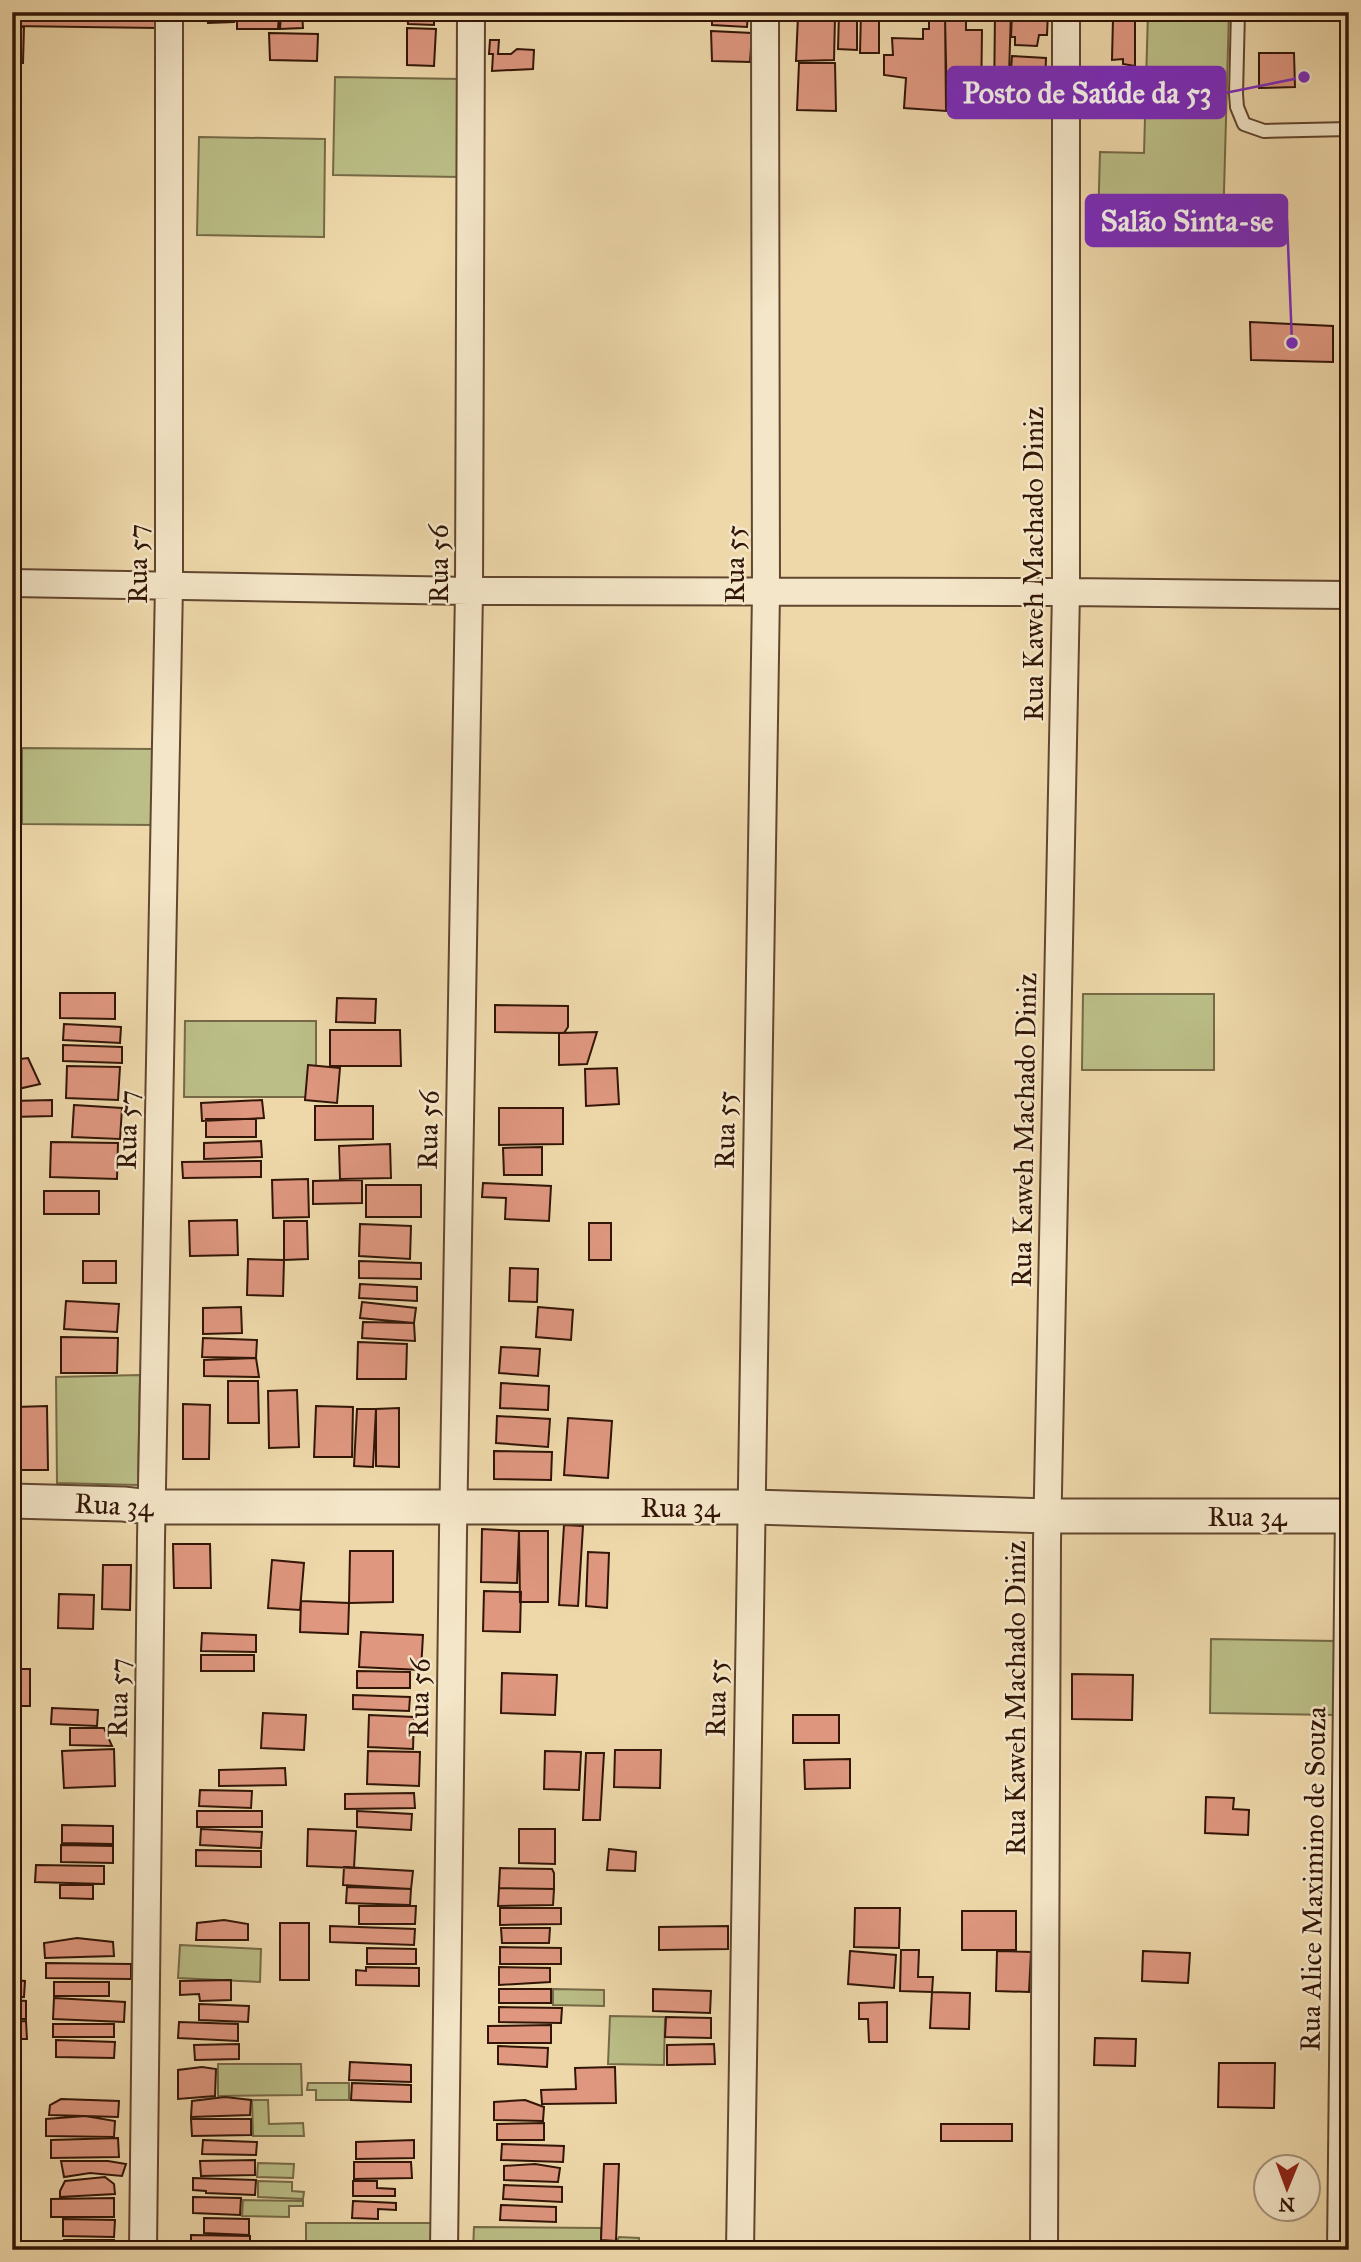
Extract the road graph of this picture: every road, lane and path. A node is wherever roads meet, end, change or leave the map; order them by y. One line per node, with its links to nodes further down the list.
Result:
1 (169, 12): 8 (street, Rua 57)
2 (471, 12): 9 (street, Rua 56)
3 (765, 12): 11 (street, Rua 55)
4 (1066, 12): 10 (street, Rua Kaweh Machado Diniz)
5 (1238, 12): 6 (lane)
6 (1349, 130)
7 (12, 583): 8 (street)
8 (169, 584): 9 (street); 14 (street, Rua 57)
9 (469, 591): 11 (street); 16 (street, Rua 56)
10 (1066, 592): 11 (street); 12 (street); 18 (street, Rua Kaweh Machado Diniz)
11 (765, 593): 15 (street, Rua 55)
12 (1349, 595)
13 (12, 1501): 14 (street, Rua 34)
14 (151, 1507): 16 (street, Rua 34); 21 (street, Rua 57)
15 (750, 1507): 16 (street, Rua 34); 18 (street, Rua 34); 23 (street, Rua 55)
16 (453, 1508): 22 (street, Rua 56)
17 (1349, 1510): 19 (street, Rua Alice Maximino de Souza)
18 (1049, 1516): 19 (street, Rua 34); 24 (street, Rua Kaweh Machado Diniz)
19 (1349, 1516): 20 (street, Rua Alice Maximino de Souza)
20 (1347, 1783): 25 (street, Rua Alice Maximino de Souza)
21 (143, 2250)
22 (444, 2250)
23 (740, 2250)
24 (1044, 2250)
25 (1341, 2250)

